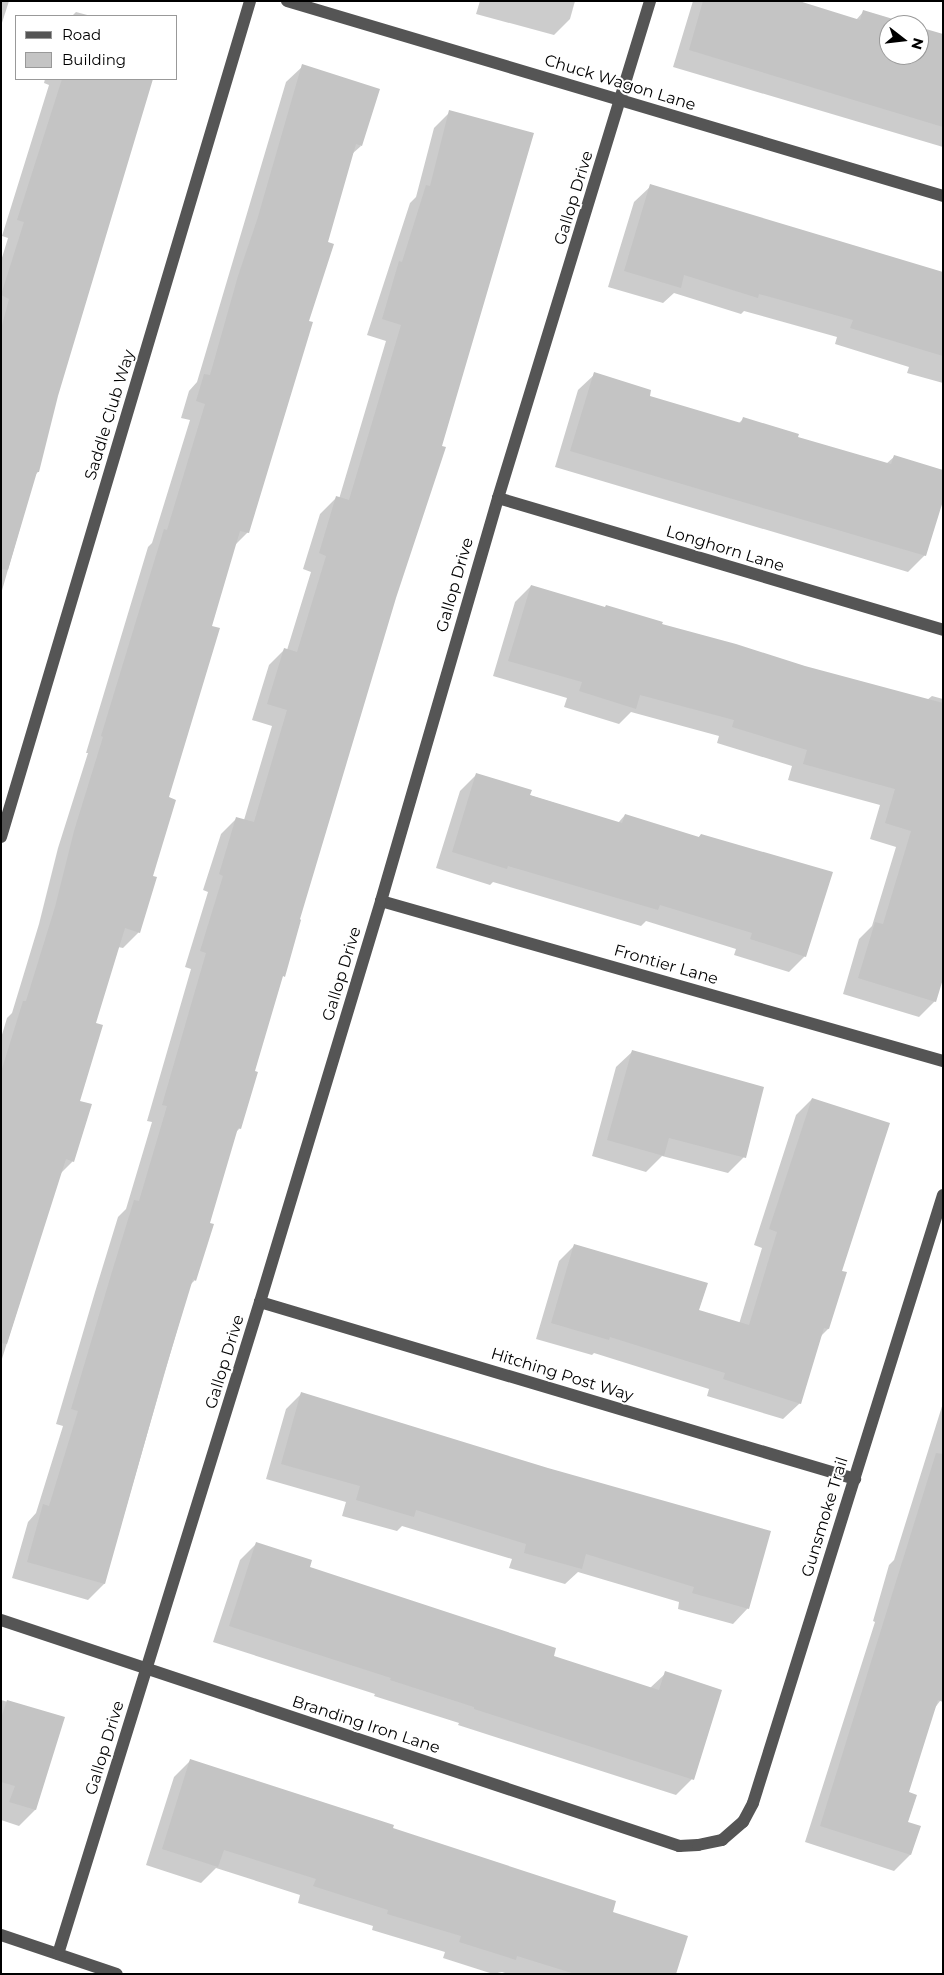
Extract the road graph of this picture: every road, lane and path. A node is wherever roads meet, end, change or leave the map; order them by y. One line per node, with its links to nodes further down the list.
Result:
1 (250, 1): 8 (street, Saddle Club Way)
2 (287, 1): 4 (street, Chuck Wagon Lane)
3 (650, 1): 4 (street, Gallop Drive)
4 (621, 100): 5 (street, Chuck Wagon Lane); 6 (street, Gallop Drive)
5 (943, 196)
6 (498, 498): 7 (street, Longhorn Lane); 9 (street, Gallop Drive)
7 (943, 630)
8 (1, 837)
9 (381, 901): 10 (street, Frontier Lane); 12 (street, Gallop Drive)
10 (943, 1060)
11 (943, 1195): 13 (street, Gunsmoke Trail)
12 (260, 1302): 13 (street, Hitching Post Way); 15 (street, Gallop Drive)
13 (855, 1479): 16 (street, Gunsmoke Trail)
14 (1, 1620): 15 (street, Branding Iron Lane)
15 (147, 1669): 16 (street, Branding Iron Lane); 18 (street, Gallop Drive)
16 (722, 1840)
17 (1, 1935): 18 (street)
18 (58, 1954): 19 (street)
19 (117, 1974)

